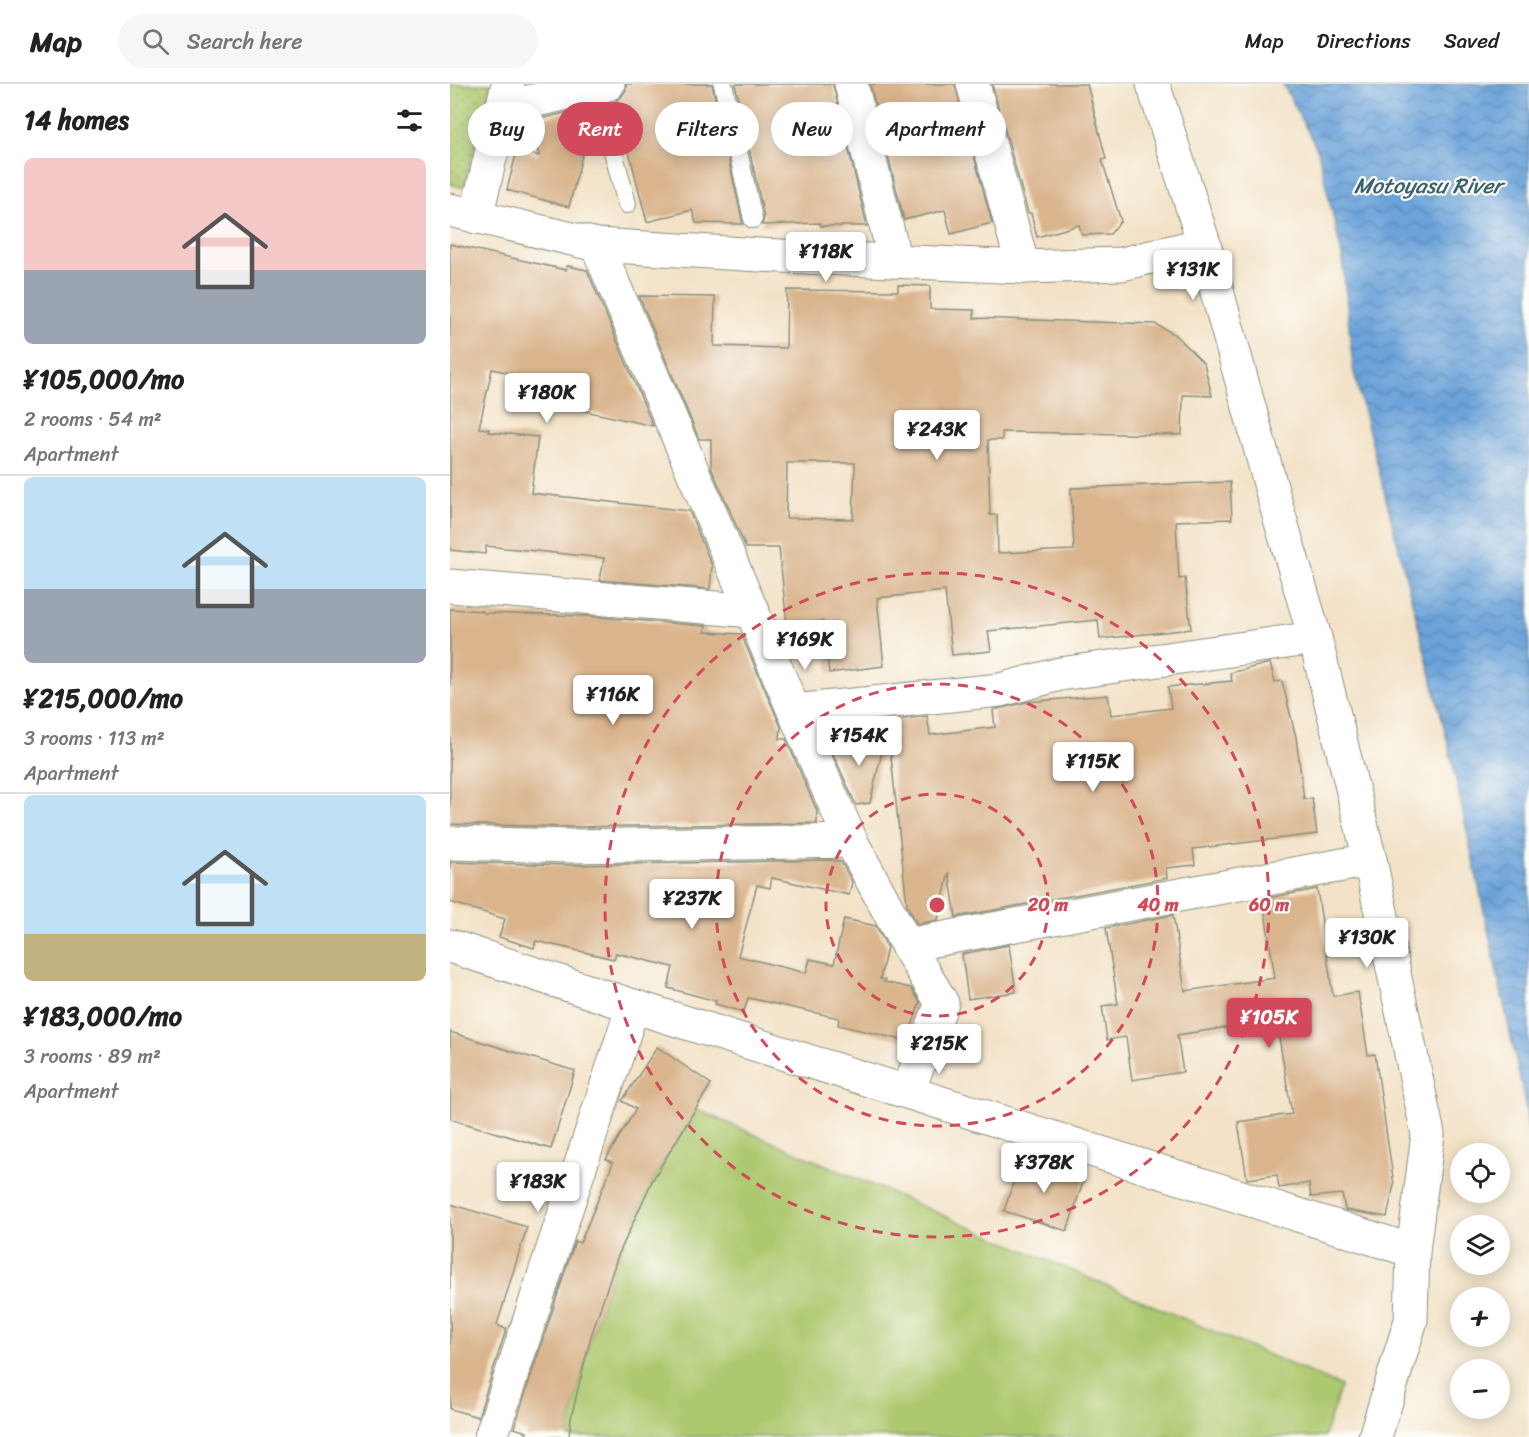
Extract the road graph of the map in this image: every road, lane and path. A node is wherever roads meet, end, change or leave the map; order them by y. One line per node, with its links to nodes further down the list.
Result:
1 (723, 84): 9 (lane)
2 (851, 84): 12 (street)
3 (973, 84): 13 (street)
4 (1152, 84): 10 (street)
5 (602, 86): 6 (street); 7 (lane)
6 (505, 96): 8 (street)
7 (627, 204)
8 (463, 214): 11 (street)
9 (753, 219)
10 (1204, 244): 13 (street); 16 (street)
11 (597, 245): 12 (street); 15 (street)
12 (896, 261): 13 (street)
13 (1023, 267)
14 (450, 586): 15 (street)
15 (753, 611): 17 (street)
16 (1315, 638): 17 (street); 20 (street)
17 (794, 711): 18 (street)
18 (851, 841): 19 (street); 21 (street)
19 (450, 843)
20 (1370, 860): 21 (street); 25 (street)
21 (907, 945): 24 (street)
22 (450, 946): 23 (street)
23 (633, 1006): 24 (street); 26 (street)
24 (908, 1091): 25 (street)
25 (1413, 1251): 27 (street)
26 (491, 1437)
27 (1375, 1437)

